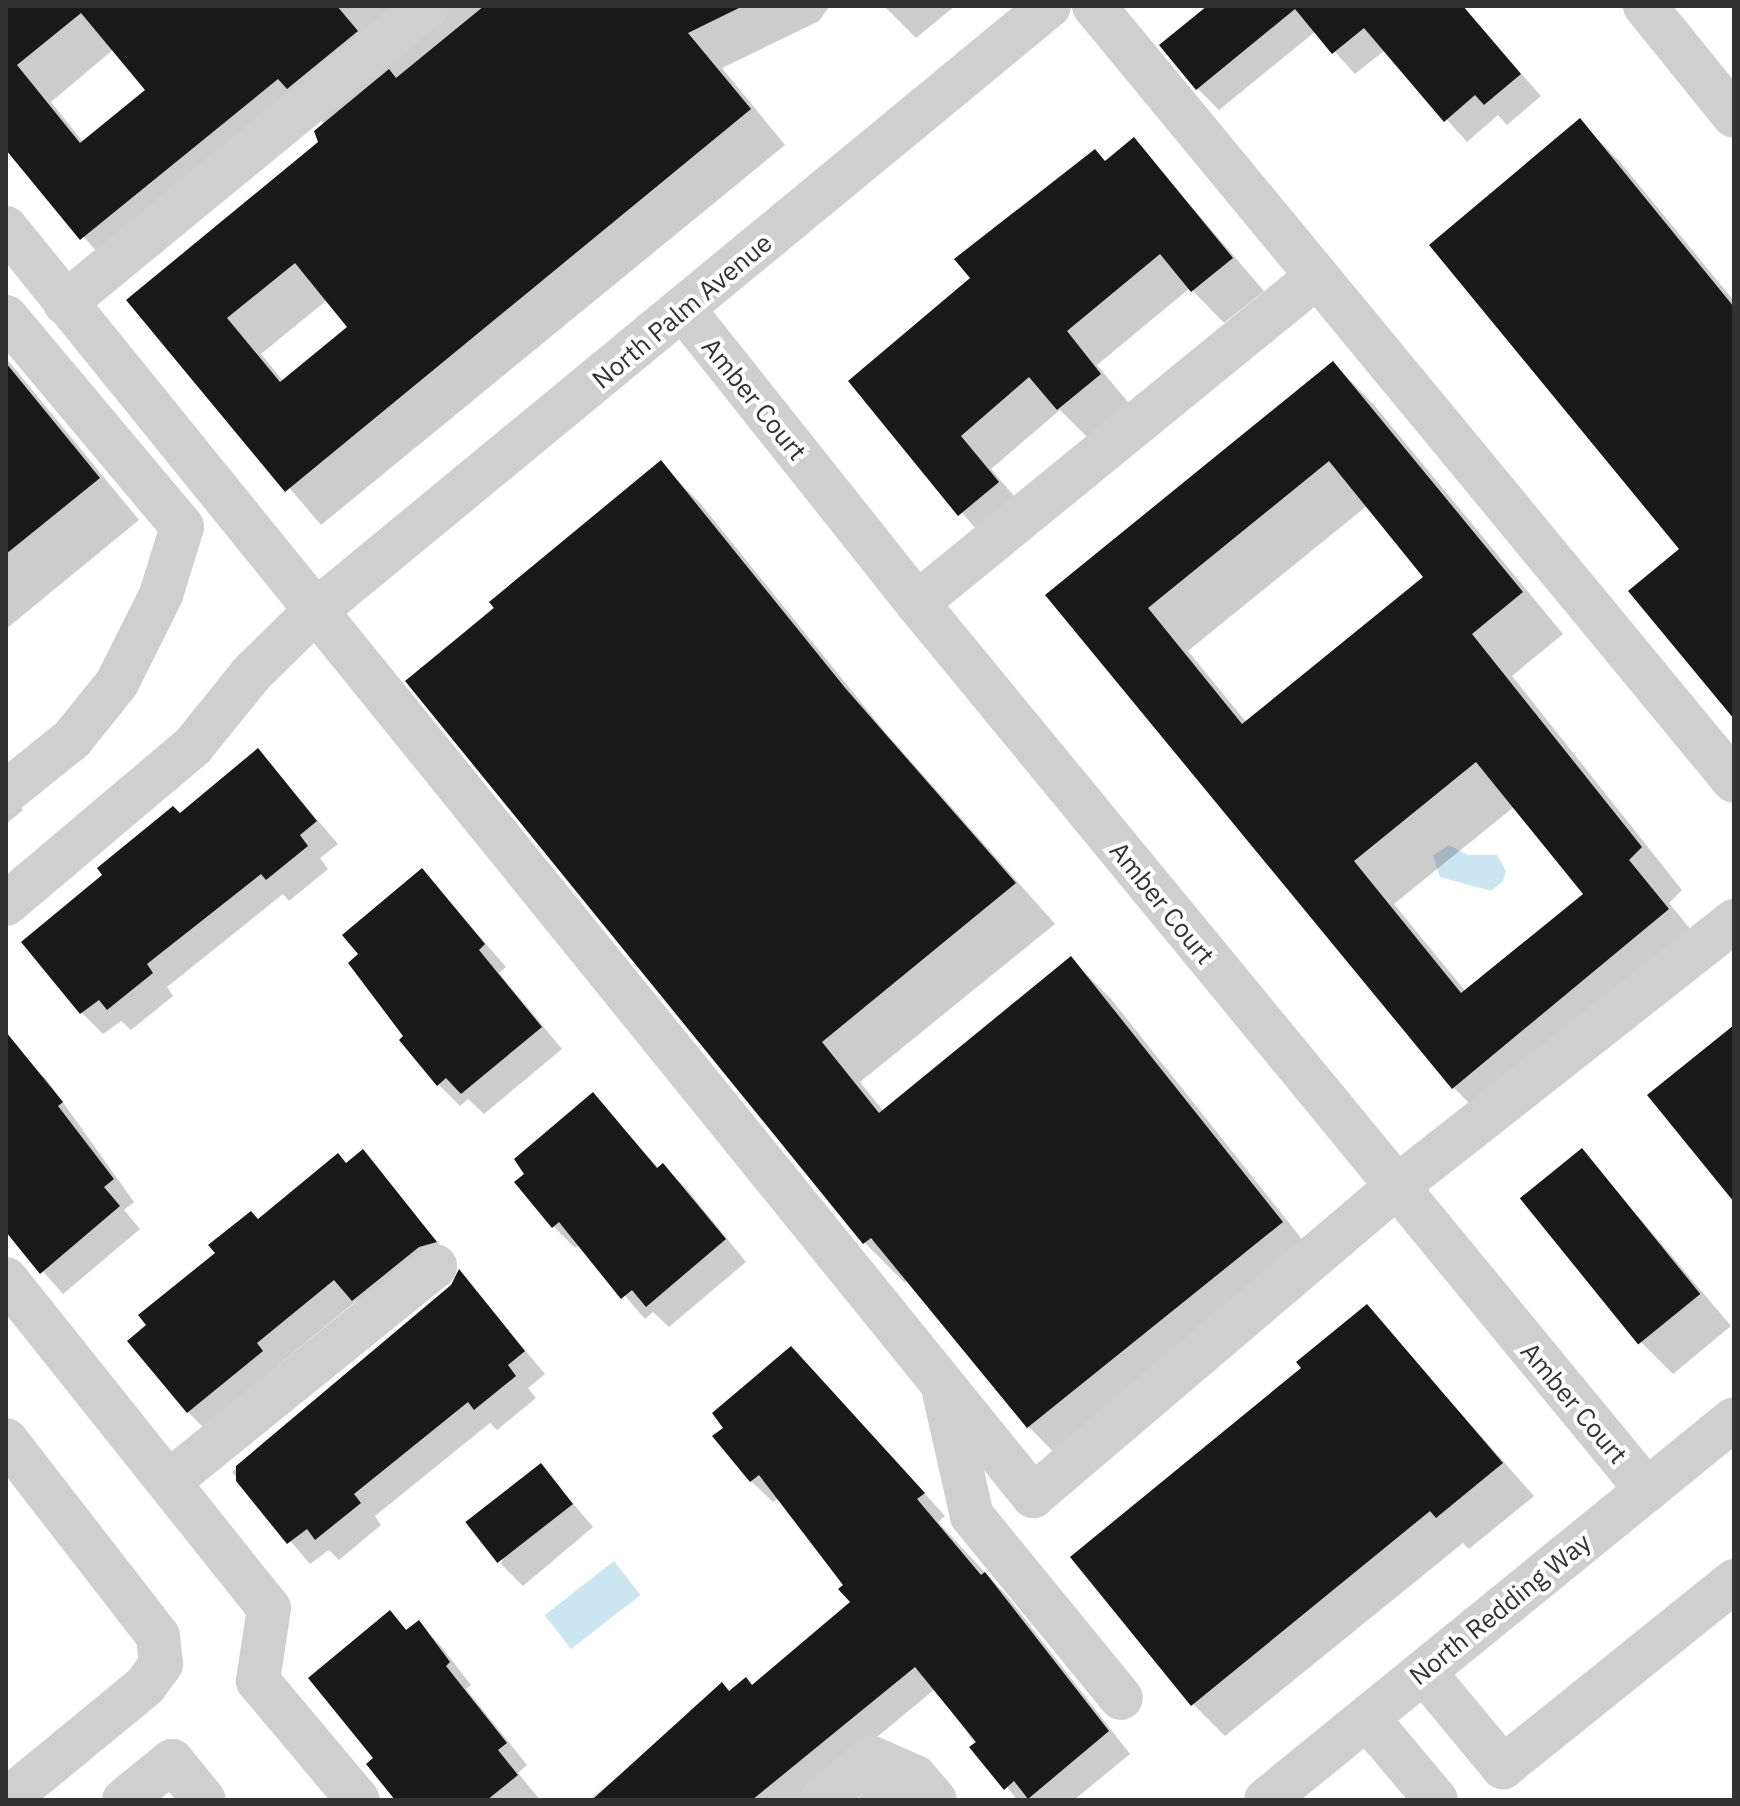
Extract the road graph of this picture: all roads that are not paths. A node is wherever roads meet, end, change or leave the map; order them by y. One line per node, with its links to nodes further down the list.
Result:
1 (427, 6): 8 (street)
2 (1049, 6): 9 (street, North Palm Avenue)
3 (1094, 6): 7 (street)
4 (1645, 6): 5 (street)
5 (1734, 116)
6 (6, 228): 8 (street)
7 (1315, 278): 11 (street); 13 (street)
8 (65, 303): 12 (street)
9 (684, 310): 11 (street, Amber Court); 12 (street, North Palm Avenue)
10 (6, 317): 14 (street)
11 (917, 603): 17 (street, Amber Court)
12 (313, 613): 15 (street, North Palm Avenue); 20 (street)
13 (1734, 781)
14 (6, 792)
15 (6, 904)
16 (1734, 921): 17 (street)
17 (1395, 1188): 20 (street); 24 (street, Amber Court)
18 (435, 1266): 23 (street)
19 (6, 1279): 23 (street)
20 (943, 1385): 27 (street)
21 (1734, 1420): 24 (street, North Redding Way)
22 (6, 1440): 30 (street)
23 (171, 1480): 33 (street)
24 (1647, 1490): 26 (street, North Redding Way)
25 (1734, 1581): 26 (street)
26 (1424, 1672): 28 (street, North Redding Way)
27 (1121, 1698)
28 (1367, 1718): 37 (street, North Redding Way); 38 (street)
29 (872, 1758): 34 (street); 35 (street); 36 (street)
30 (6, 1800)
31 (124, 1800): 32 (street)
32 (204, 1800)
33 (358, 1800)
34 (821, 1800)
35 (883, 1800)
36 (935, 1800)
37 (1266, 1800)
38 (1436, 1800)

